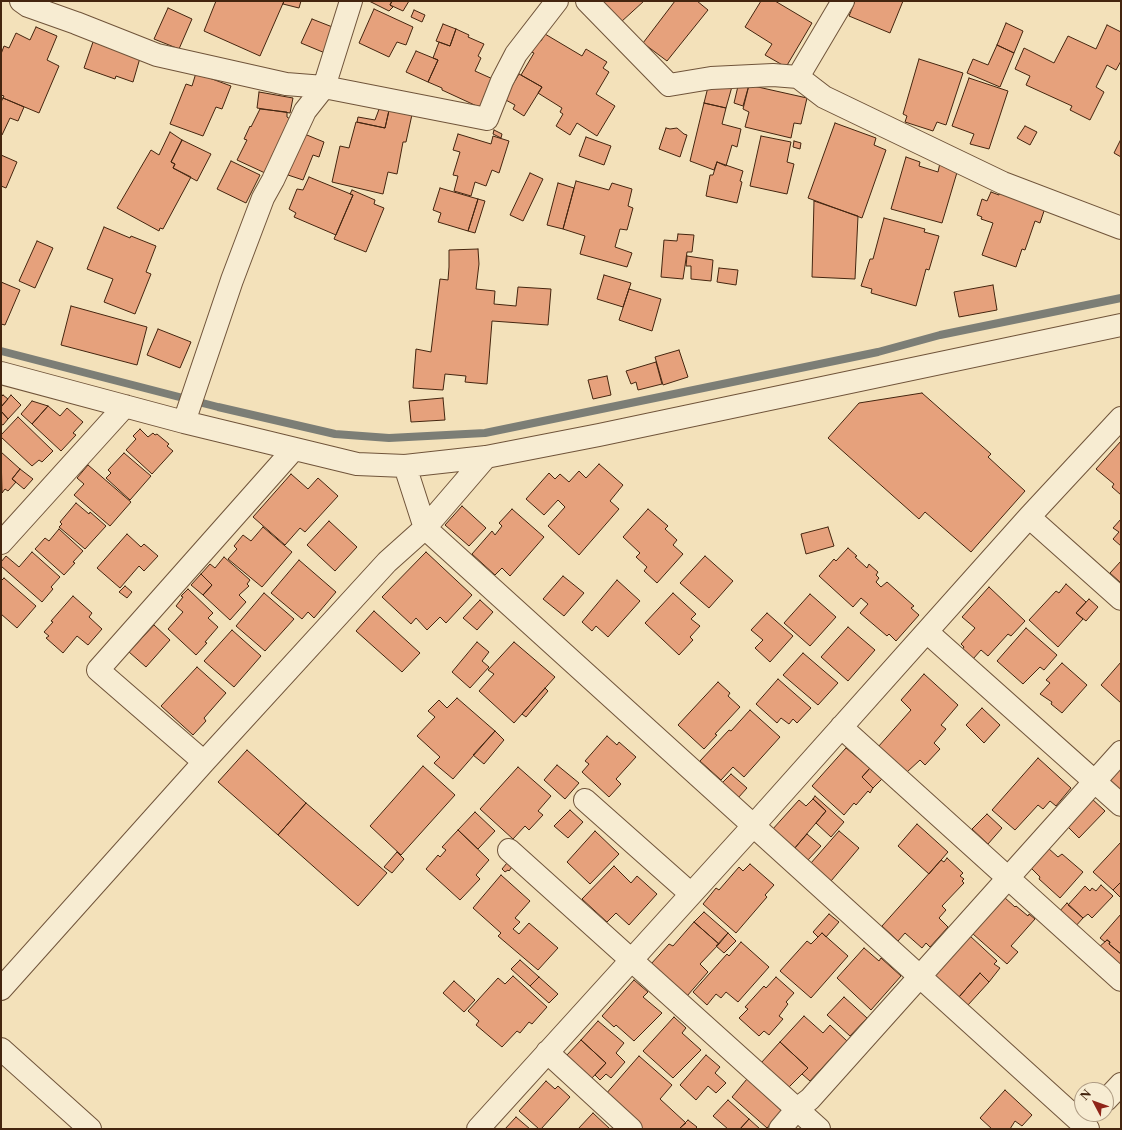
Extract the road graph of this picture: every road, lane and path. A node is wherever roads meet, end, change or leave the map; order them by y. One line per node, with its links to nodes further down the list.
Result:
1 (21, 1): 7 (street)
2 (351, 1): 7 (street)
3 (557, 1): 7 (street)
4 (587, 1): 6 (street)
5 (842, 1): 6 (street)
6 (798, 77): 8 (street)
7 (324, 87): 12 (street)
8 (1121, 228)
9 (1121, 325): 15 (street)
10 (1, 373): 11 (street)
11 (125, 406): 12 (street); 19 (street)
12 (187, 415): 14 (street)
13 (1121, 418): 17 (street)
14 (294, 448): 16 (street); 24 (street)
15 (486, 457): 16 (street); 18 (street)
16 (406, 466): 18 (street)
17 (1029, 517): 20 (street); 21 (street)
18 (425, 528): 24 (street); 28 (street)
19 (1, 543)
20 (1121, 599)
21 (926, 632): 22 (street); 25 (street)
22 (841, 727): 28 (street); 30 (street)
23 (1121, 752): 25 (street)
24 (204, 762): 35 (street)
25 (1095, 782): 27 (street); 30 (street)
26 (585, 800): 31 (street)
27 (1121, 805)
28 (754, 825): 31 (street); 33 (street)
29 (509, 850): 32 (street)
30 (1008, 878): 33 (street); 34 (street)
31 (691, 894): 32 (street)
32 (631, 960): 37 (street); 40 (street)
33 (920, 977): 40 (street); 41 (street)
34 (1121, 980)
35 (1, 989)
36 (1, 1049): 42 (street)
37 (547, 1052): 43 (street); 44 (street)
38 (1121, 1084): 39 (street)
39 (1114, 1091)
40 (797, 1109): 45 (street); 46 (street)
41 (1086, 1124)
42 (90, 1129)
43 (478, 1129)
44 (631, 1129)
45 (780, 1129)
46 (819, 1129)

